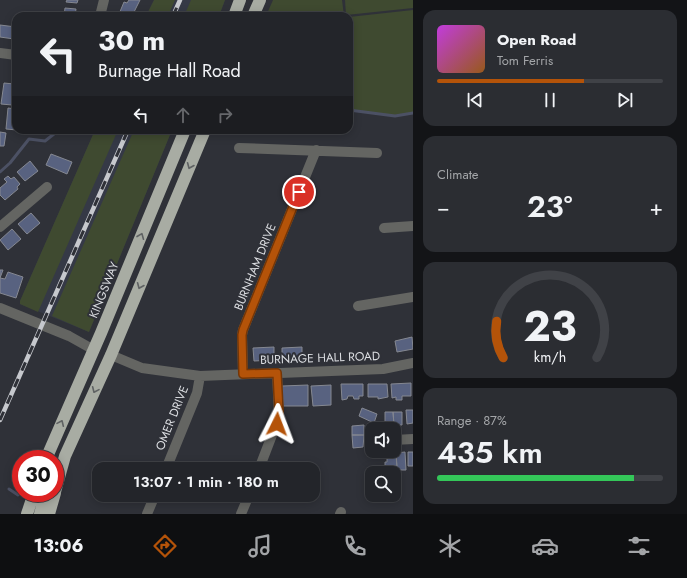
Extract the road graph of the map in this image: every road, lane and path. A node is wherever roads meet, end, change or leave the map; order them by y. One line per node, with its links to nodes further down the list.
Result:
1 (104, 0): 4 (street)
2 (240, 0): 5 (highway)
3 (260, 0): 6 (highway)
4 (101, 12)
5 (236, 12)
6 (255, 12)
7 (0, 53): 8 (street)
8 (12, 54)
9 (183, 134): 21 (highway, KINGSWAY, one-way to 9)
10 (203, 134): 22 (highway, one-way to 22)
11 (239, 148): 12 (street)
12 (316, 150): 13 (street); 25 (street, BURNHAM DRIVE)
13 (377, 153)
14 (47, 187): 16 (street)
15 (413, 226): 17 (street)
16 (0, 227)
17 (384, 228)
18 (413, 297): 19 (street)
19 (358, 306)
20 (0, 308): 21 (street)
21 (94, 350): 29 (highway, KINGSWAY, one-way to 21)
22 (111, 355): 26 (street, BURNAGE HALL ROAD); 30 (highway, one-way to 30)
23 (413, 363): 24 (street, BURNAGE HALL ROAD)
24 (277, 373): 25 (street, BURNAGE HALL ROAD); 33 (street)
25 (243, 374): 26 (street, BURNAGE HALL ROAD)
26 (200, 376): 32 (street, OMER DRIVE)
27 (413, 439): 28 (street)
28 (401, 440)
29 (50, 450)
30 (65, 456): 31 (highway)
31 (64, 460)
32 (169, 462)
33 (262, 462)
34 (31, 502): 39 (highway)
35 (43, 502): 40 (highway)
36 (52, 502): 41 (highway)
37 (152, 502): 42 (street)
38 (246, 502): 43 (street)
39 (27, 514)
40 (40, 514)
41 (49, 514)
42 (147, 514)
43 (241, 514)

